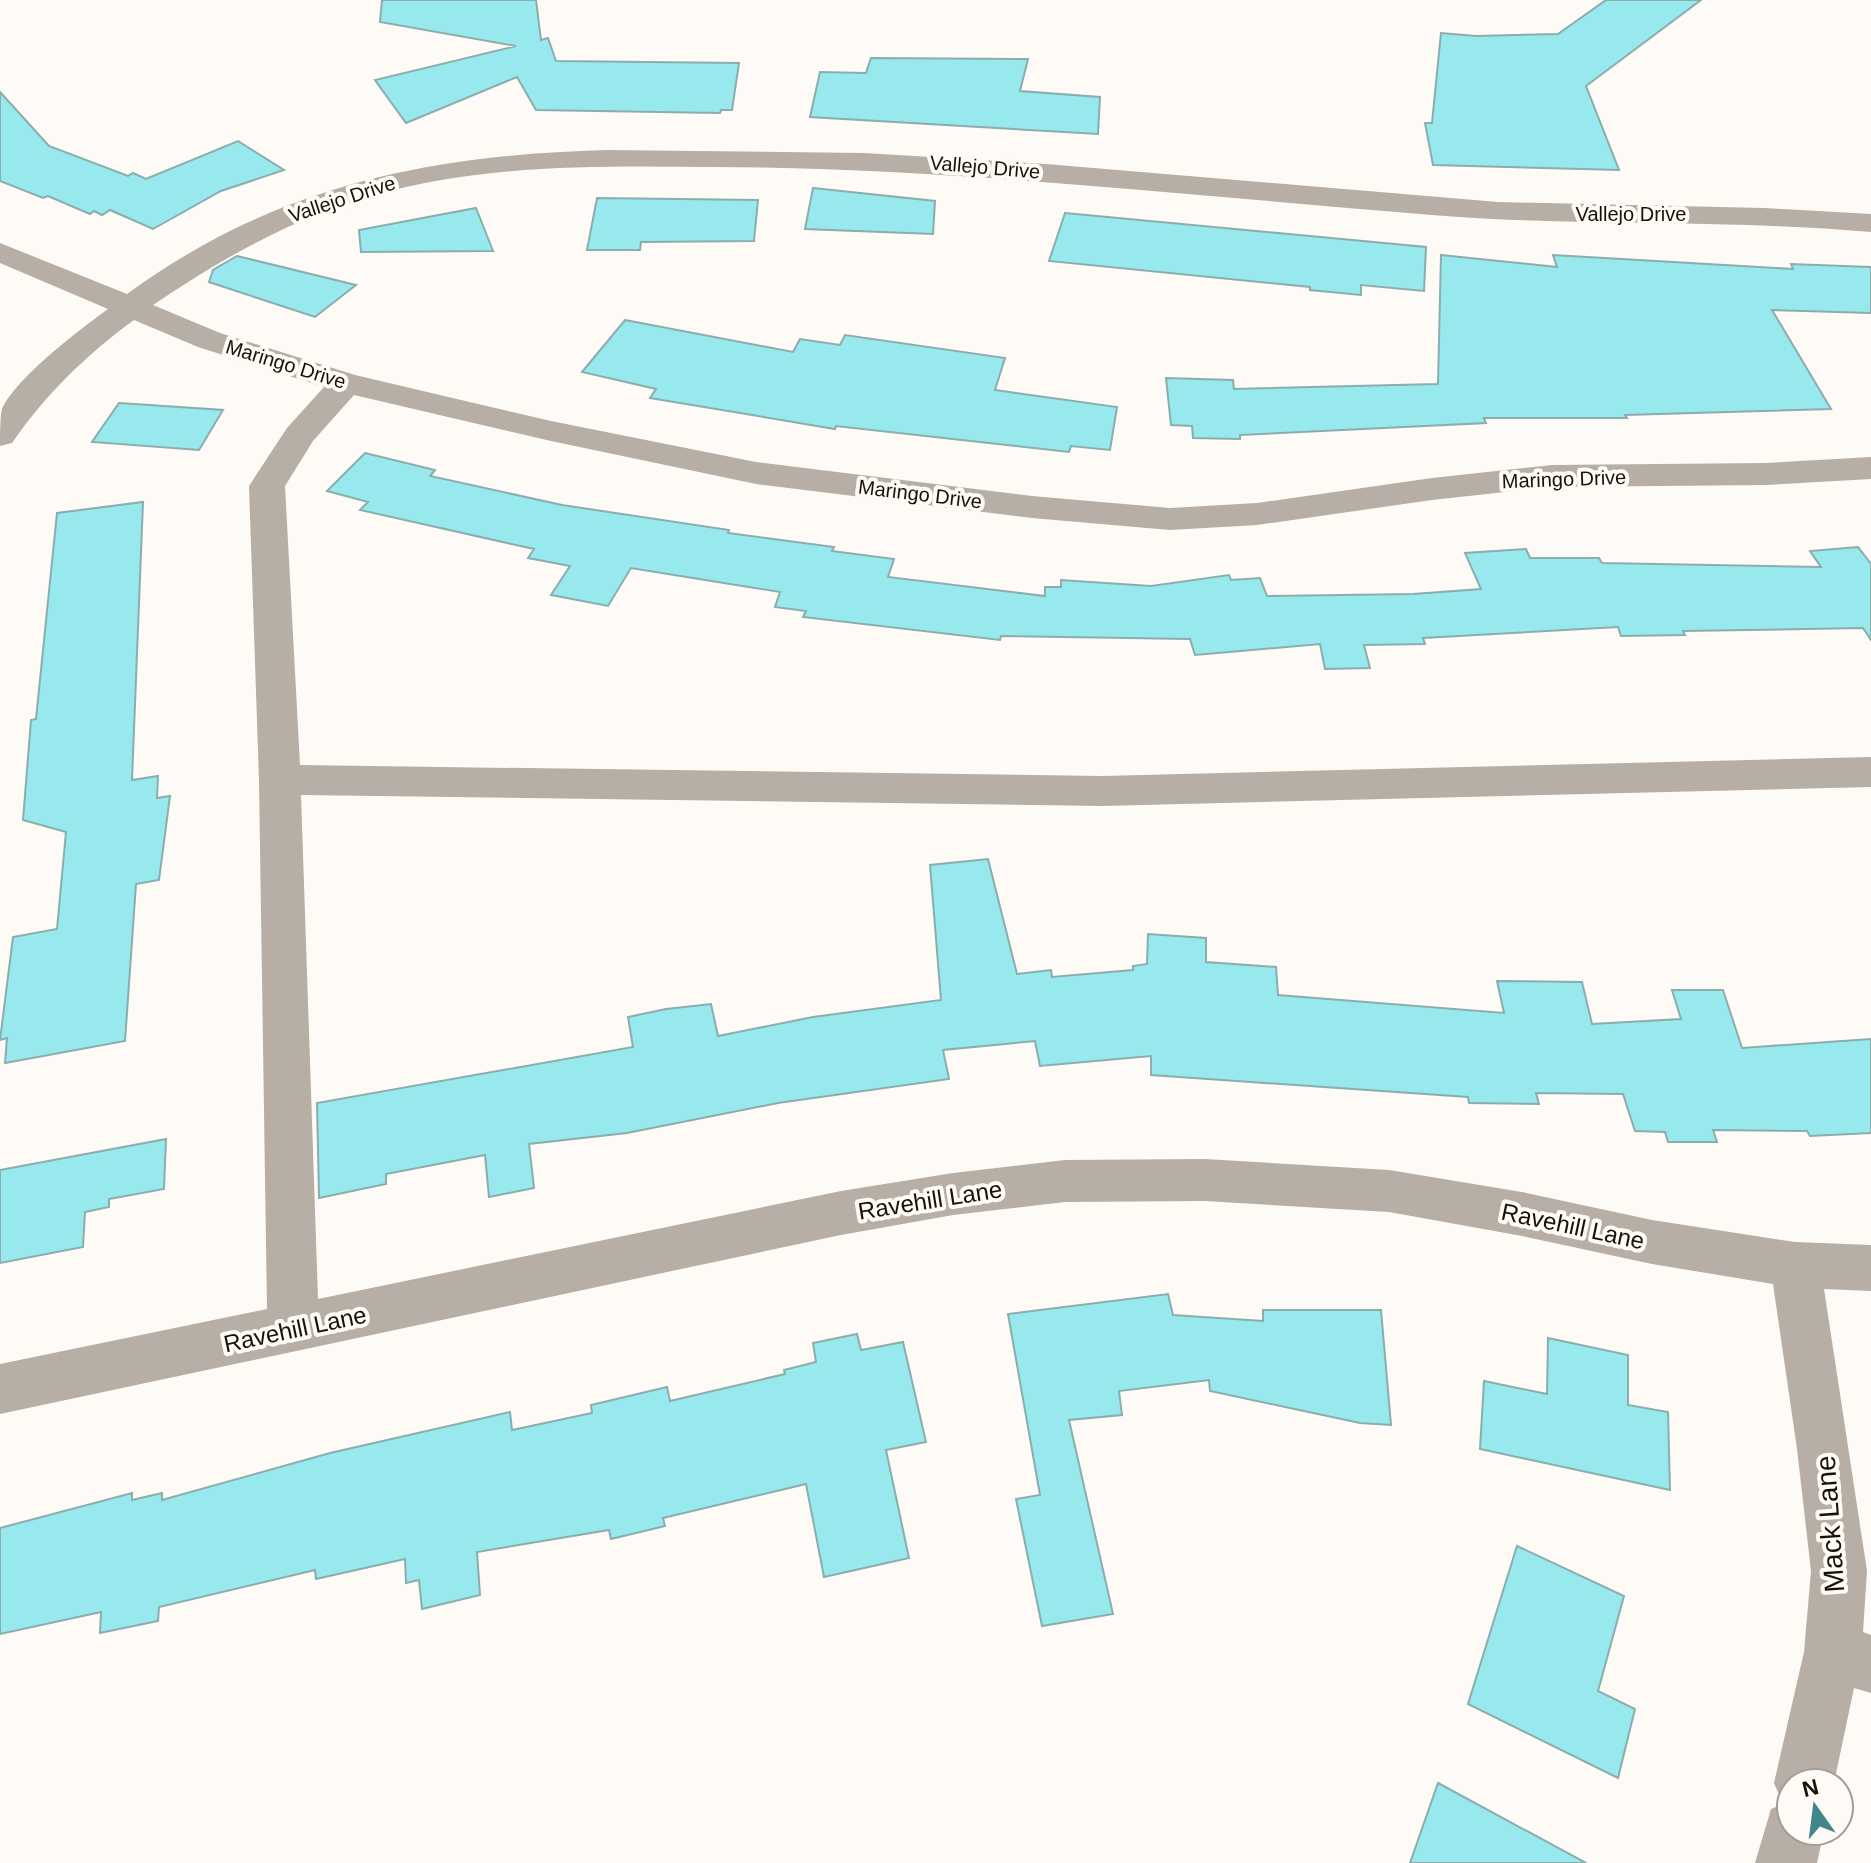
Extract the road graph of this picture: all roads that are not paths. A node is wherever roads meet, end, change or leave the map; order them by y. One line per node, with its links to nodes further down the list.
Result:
1 (1871, 223): 3 (street, Vallejo Drive)
2 (0, 252): 3 (street, Maringo Drive)
3 (130, 308): 4 (street, Maringo Drive); 5 (street, Vallejo Drive)
4 (346, 383): 6 (street, Maringo Drive); 8 (street)
5 (0, 436)
6 (1871, 468)
7 (1871, 772): 8 (street)
8 (280, 780): 11 (street)
9 (1795, 1265): 10 (street, Ravehill Lane); 11 (street, Ravehill Lane); 13 (street, Mack Lane)
10 (1871, 1268)
11 (293, 1330): 12 (street, Ravehill Lane)
12 (0, 1389)
13 (1852, 1658): 14 (street, Mack Lane)
14 (1810, 1767)

